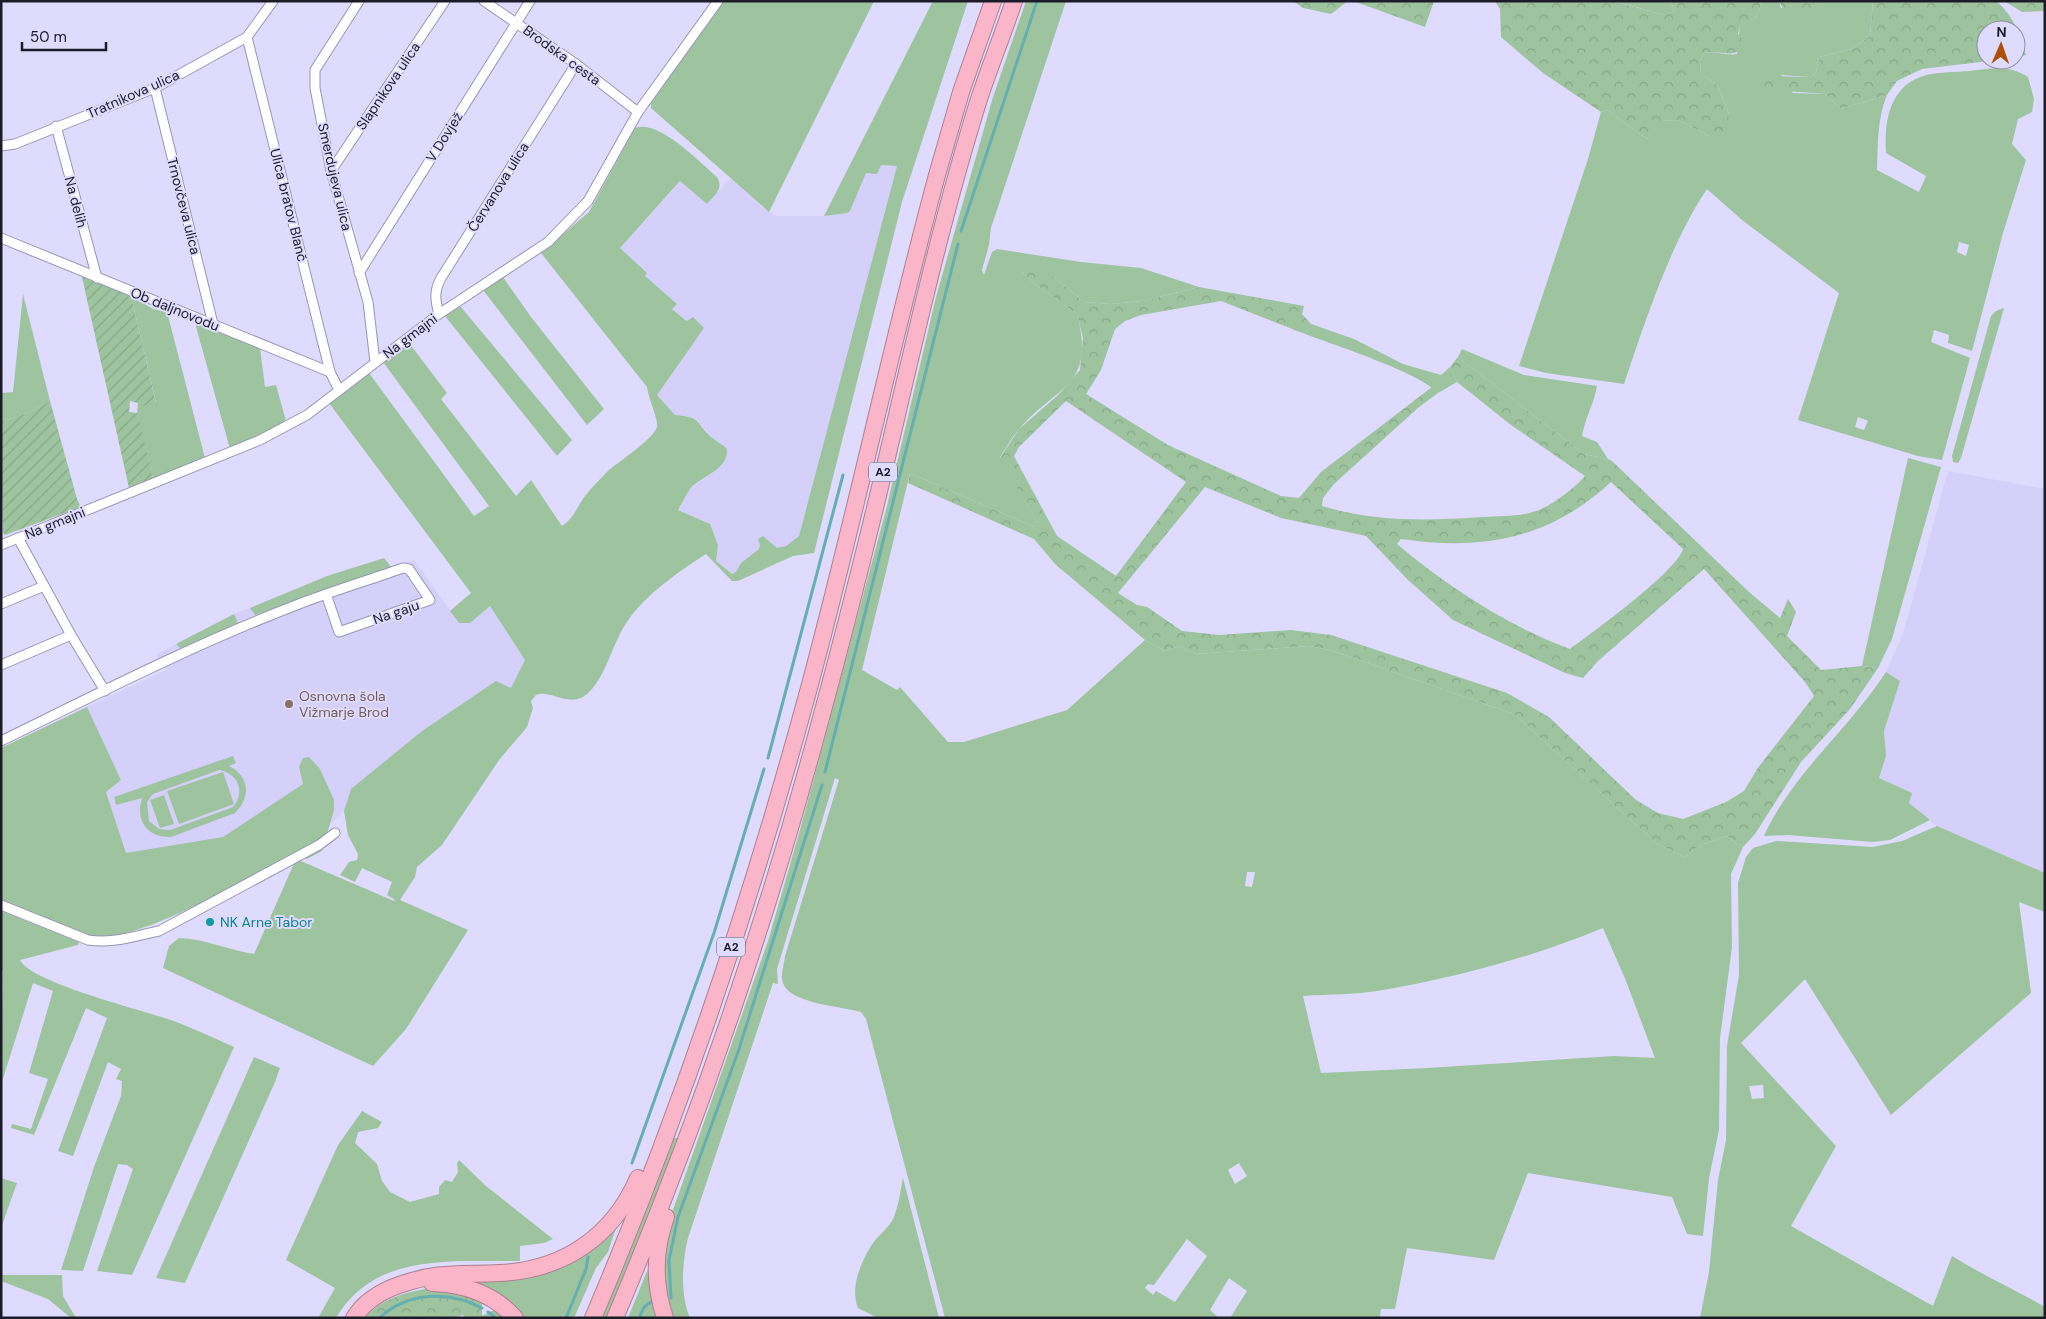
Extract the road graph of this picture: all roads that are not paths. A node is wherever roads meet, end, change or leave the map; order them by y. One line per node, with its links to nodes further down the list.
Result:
1 (272, 1): 10 (street, Tratnikova ulica)
2 (359, 1): 16 (street, Smerdujeva ulica)
3 (445, 1): 16 (street, Slapnikova ulica)
4 (484, 1): 9 (street, Brodska cesta)
5 (530, 1): 9 (street, V Dovjež)
6 (993, 1): 37 (highway, A2)
7 (1014, 1): 36 (highway, A2)
8 (715, 2): 13 (street, Na gmajni)
9 (516, 22): 11 (street, Brodska cesta); 18 (street, V Dovjež)
10 (247, 37): 12 (street, Tratnikova ulica); 23 (street, Ulica bratov Blanč)
11 (576, 64): 13 (street, Brodska cesta); 20 (street, Červanova ulica)
12 (155, 88): 14 (street, Tratnikova ulica); 21 (street, Trnovčeva ulica)
13 (638, 112): 20 (street, Na gmajni)
14 (56, 126): 15 (street, Tratnikova ulica); 19 (street, Na delih)
15 (1, 146)
16 (331, 171): 18 (street, Smerdujeva ulica)
17 (1, 238): 19 (street, Ob daljnovodu)
18 (359, 273): 22 (street, Smerdujeva ulica)
19 (97, 278): 21 (street, Ob daljnovodu)
20 (439, 314): 22 (street, Na gmajni)
21 (213, 324): 23 (street, Ob daljnovodu)
22 (375, 362): 24 (street, Na gmajni)
23 (330, 372): 24 (street)
24 (339, 390): 25 (street, Na gmajni)
25 (18, 538): 26 (street, Na gmajni); 27 (street)
26 (1, 545)
27 (44, 586): 29 (street); 30 (street)
28 (326, 594): 28 (street, Na gaju); 32 (street, Na gaju)
29 (1, 604)
30 (71, 635): 31 (street); 32 (street)
31 (1, 665)
32 (105, 691): 33 (street, Na gaju)
33 (1, 740)
34 (336, 833): 35 (street)
35 (1, 905)
36 (691, 1124): 42 (highway, A2); 43 (highway)
37 (662, 1143): 38 (highway); 41 (highway, A2)
38 (404, 1283): 39 (highway); 40 (highway)
39 (354, 1318)
40 (515, 1318)
41 (593, 1318)
42 (615, 1318)
43 (665, 1318)

